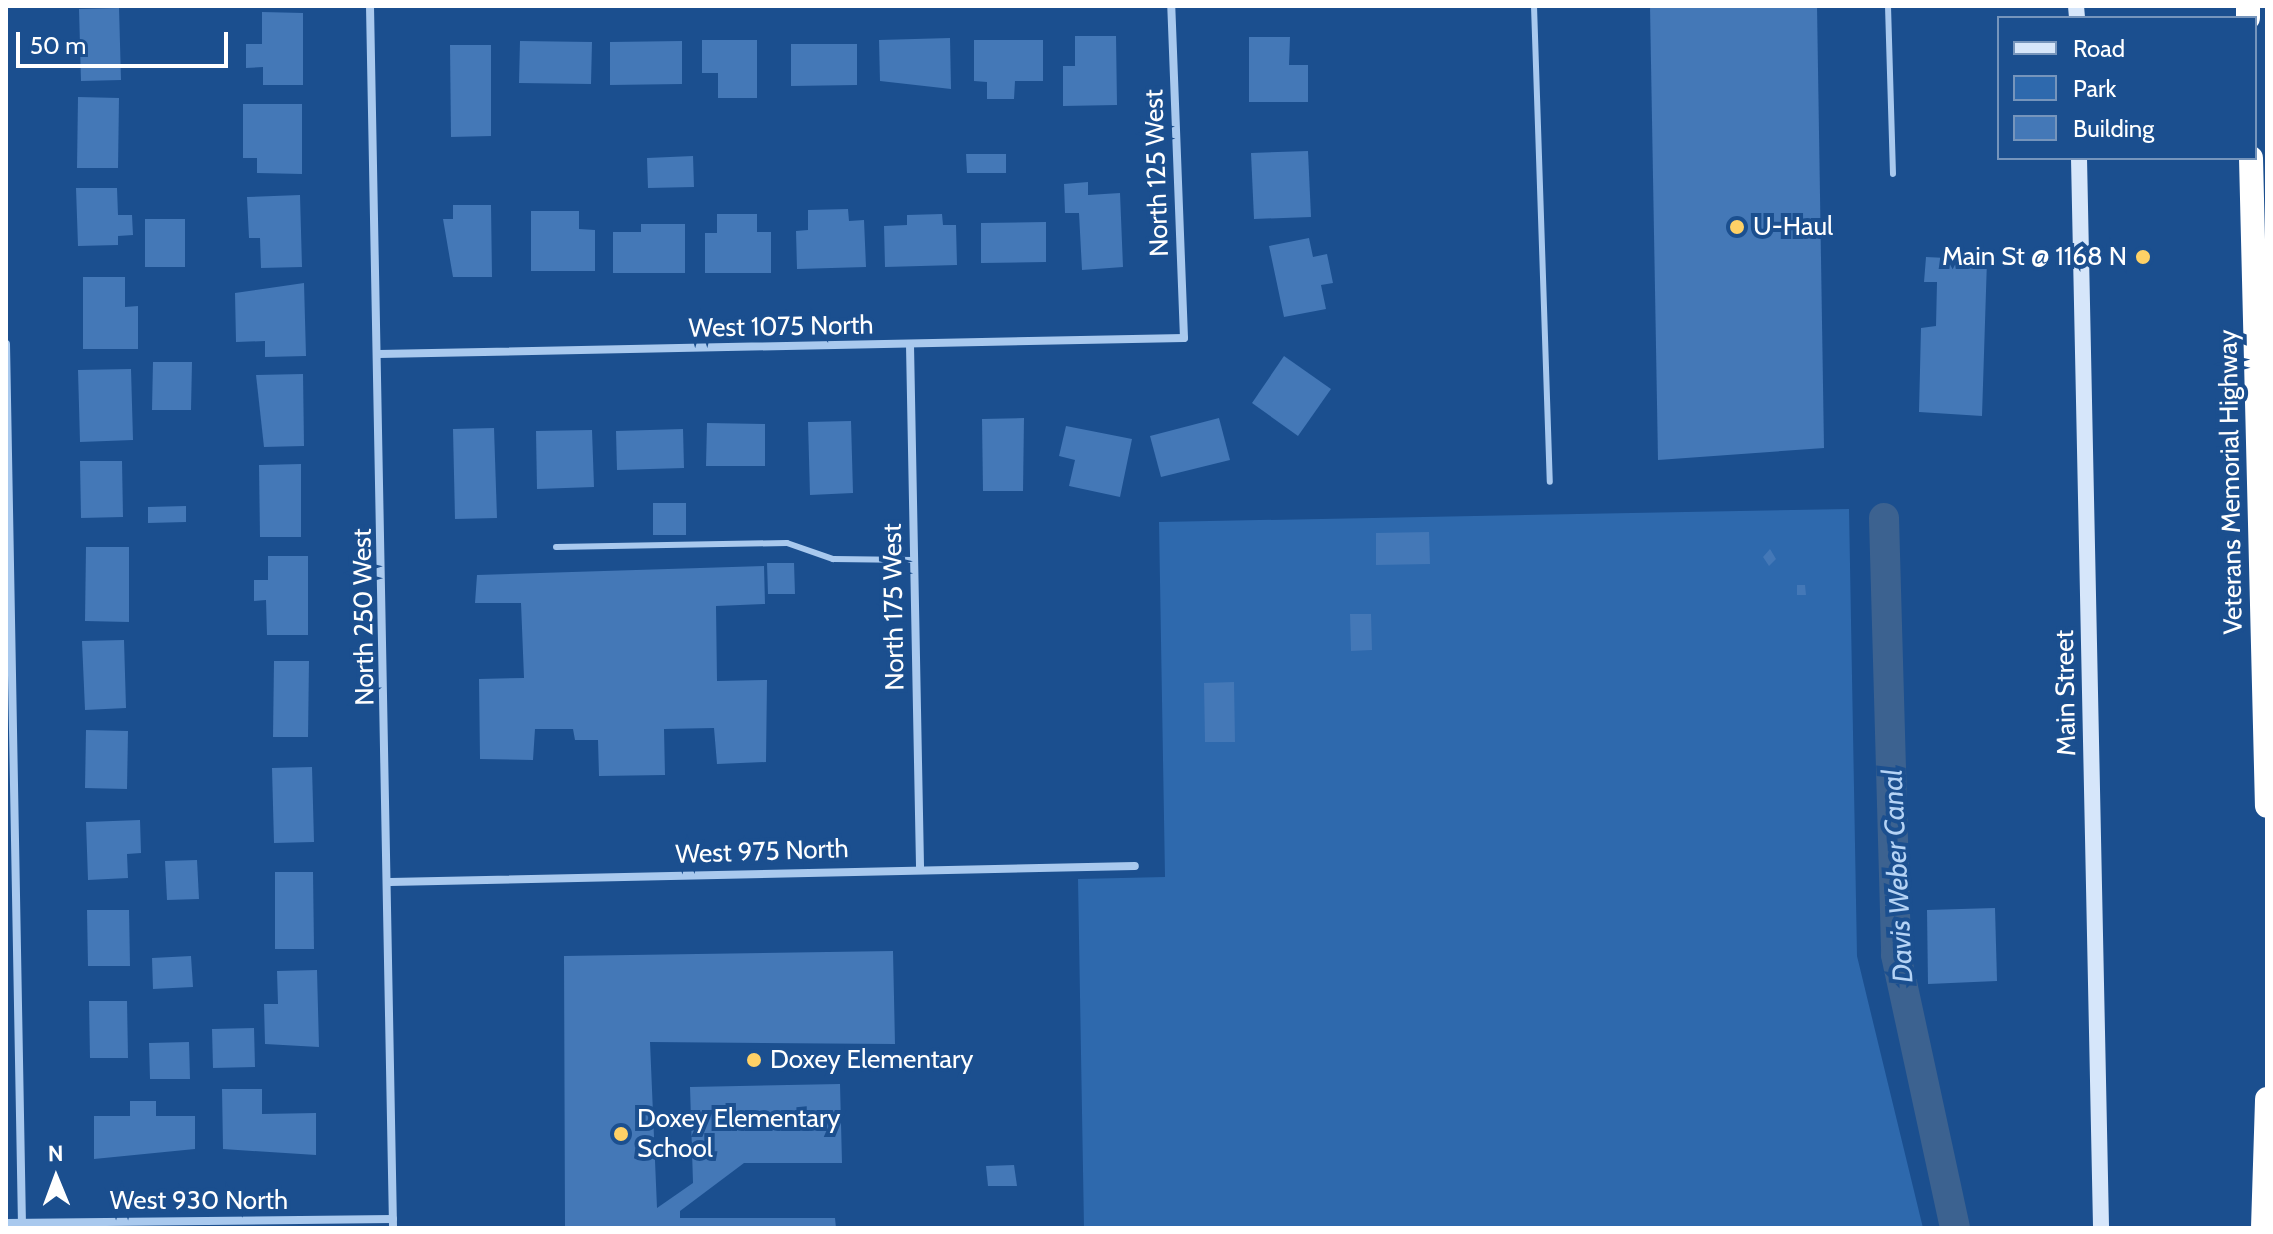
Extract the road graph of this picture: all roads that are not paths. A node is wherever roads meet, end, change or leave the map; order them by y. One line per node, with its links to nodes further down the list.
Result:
1 (370, 6): 11 (street, North 250 West)
2 (1171, 6): 8 (street, North 125 West)
3 (1534, 6): 12 (lane)
4 (1888, 6): 7 (lane)
5 (2079, 160): 24 (main road, Main Street)
6 (2251, 160): 15 (highway, Veterans Memorial Highway)
7 (1893, 174)
8 (1184, 338): 10 (street, West 1075 North)
9 (6, 344): 16 (street)
10 (910, 345): 11 (street, West 1075 North); 14 (street, North 175 West)
11 (379, 354): 19 (street, North 250 West)
12 (1550, 482)
13 (556, 547): 14 (lane)
14 (913, 560): 18 (street, North 175 West)
15 (2267, 806)
16 (9, 853): 22 (street)
17 (1135, 866): 18 (street, West 975 North)
18 (920, 868): 19 (street, West 975 North)
19 (390, 882): 23 (street, North 250 West)
20 (2267, 1099): 25 (highway)
21 (6, 1223): 22 (street, West 930 North)
22 (22, 1223): 23 (street, West 930 North)
23 (393, 1223)
24 (2101, 1228)
25 (2263, 1228)

